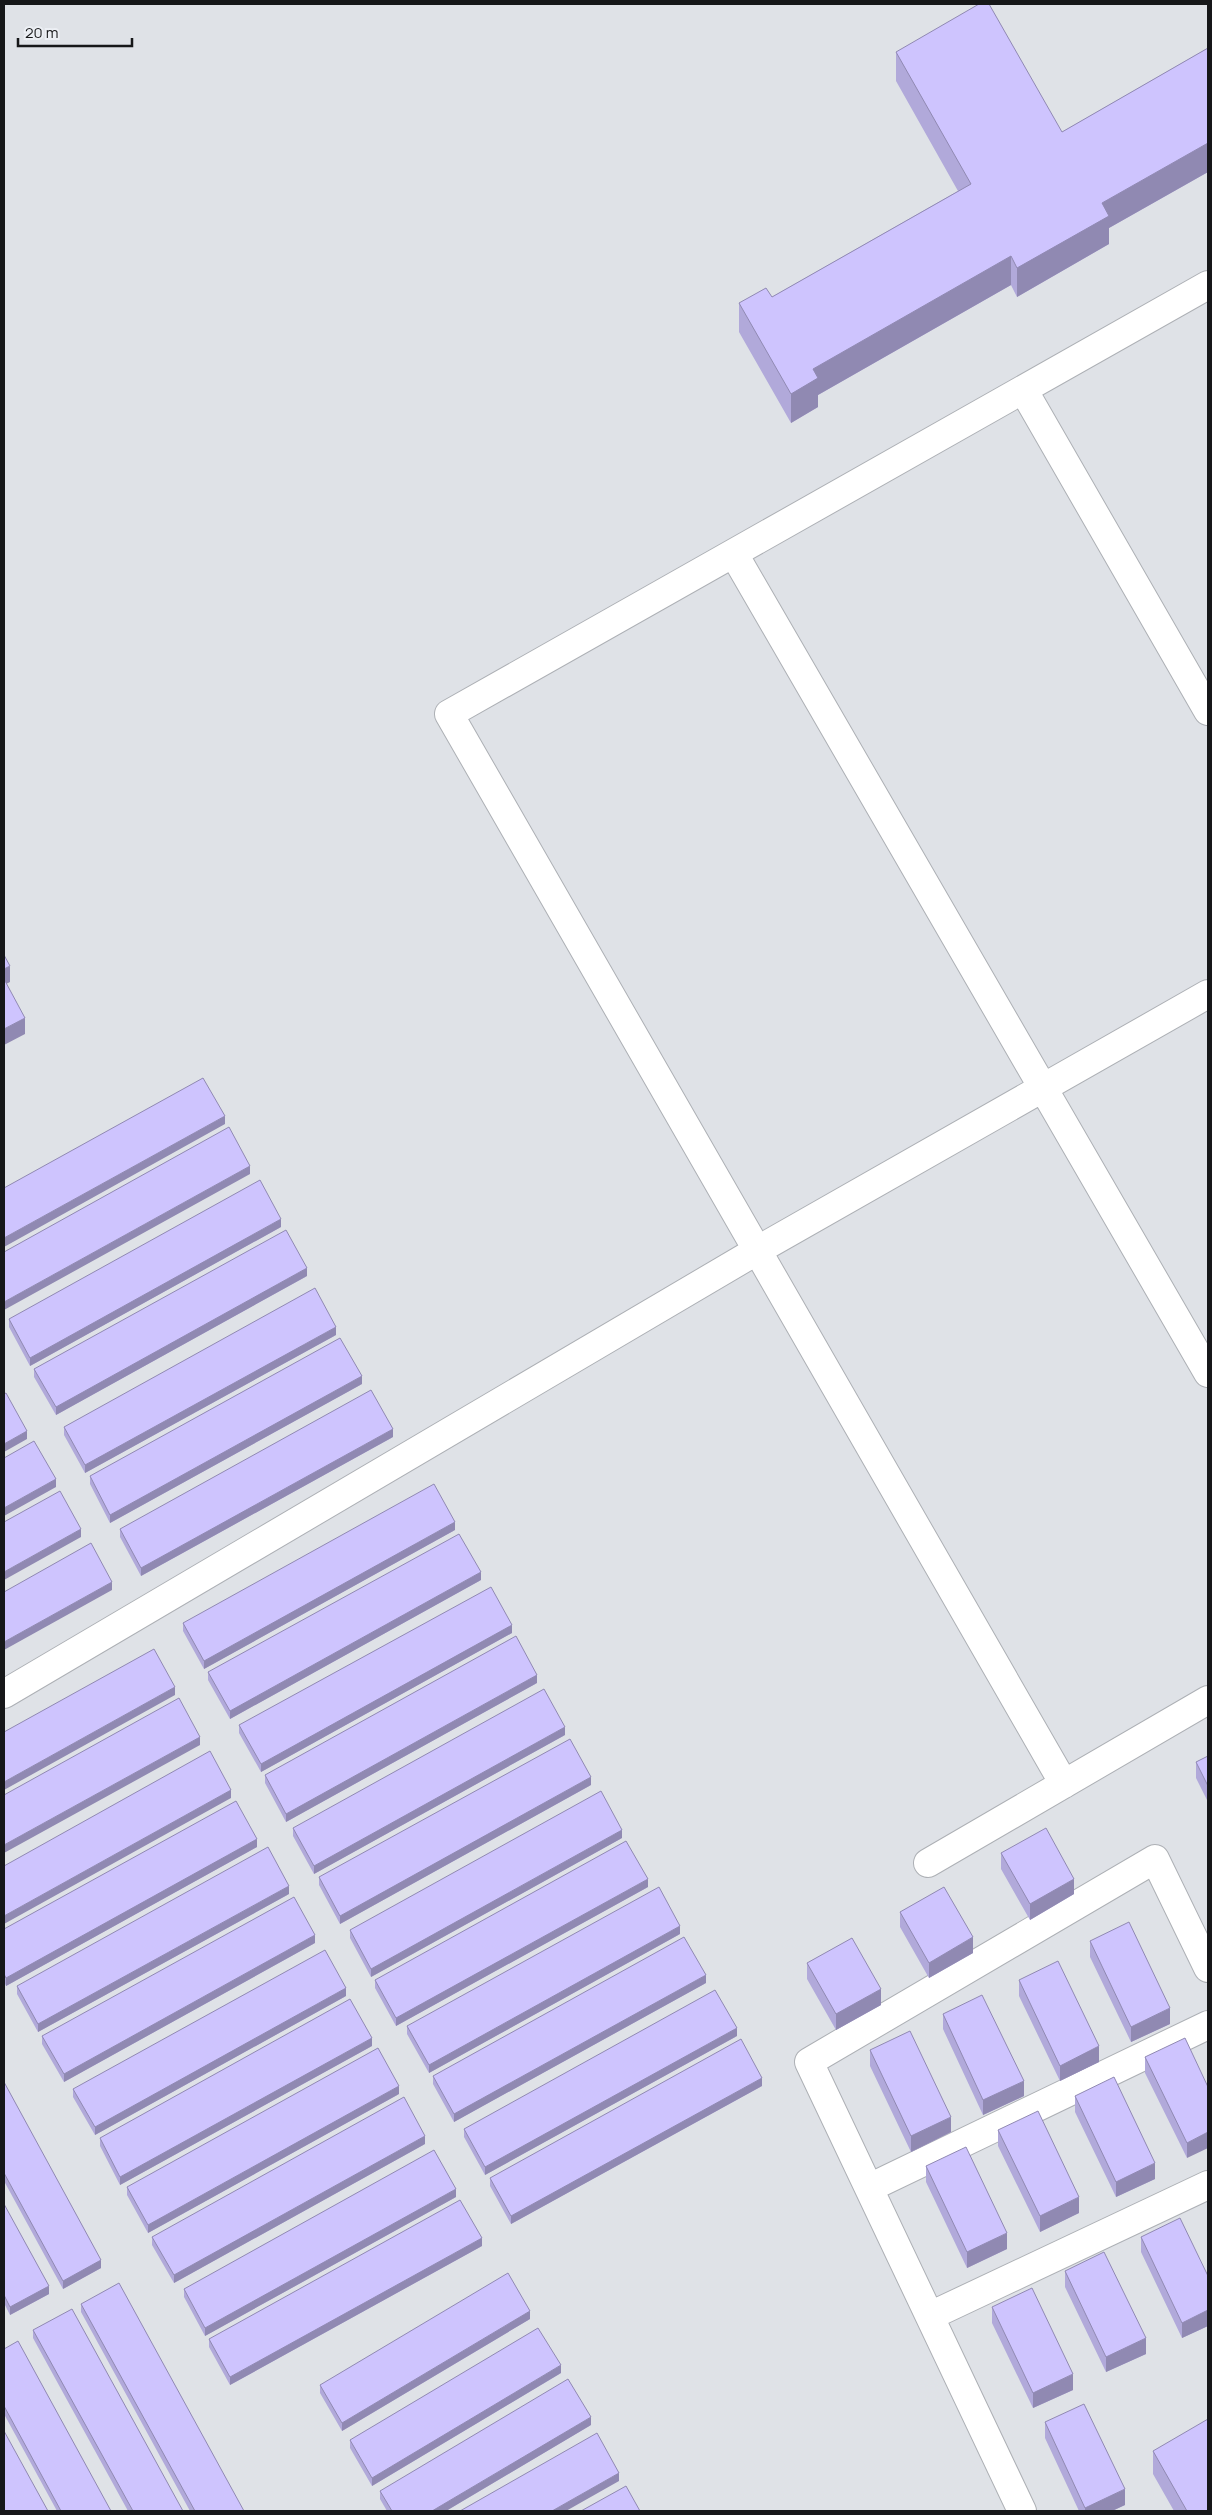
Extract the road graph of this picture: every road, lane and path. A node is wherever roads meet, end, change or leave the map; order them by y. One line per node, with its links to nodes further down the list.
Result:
1 (1208, 285): 2 (street)
2 (1024, 391): 3 (street); 4 (street)
3 (734, 554): 6 (street); 7 (street)
4 (1208, 711)
5 (1208, 994): 6 (street)
6 (1044, 1088): 7 (street); 8 (street)
7 (758, 1250): 9 (street); 11 (street)
8 (1208, 1373)
9 (4, 1694)
10 (1208, 1700): 11 (street)
11 (1064, 1784): 12 (street)
12 (928, 1863)
13 (1206, 1955): 16 (street)
14 (1208, 2025): 16 (street)
15 (1208, 2185): 17 (street)
16 (869, 2188): 17 (street)
17 (930, 2316): 18 (street)
18 (1022, 2511)

